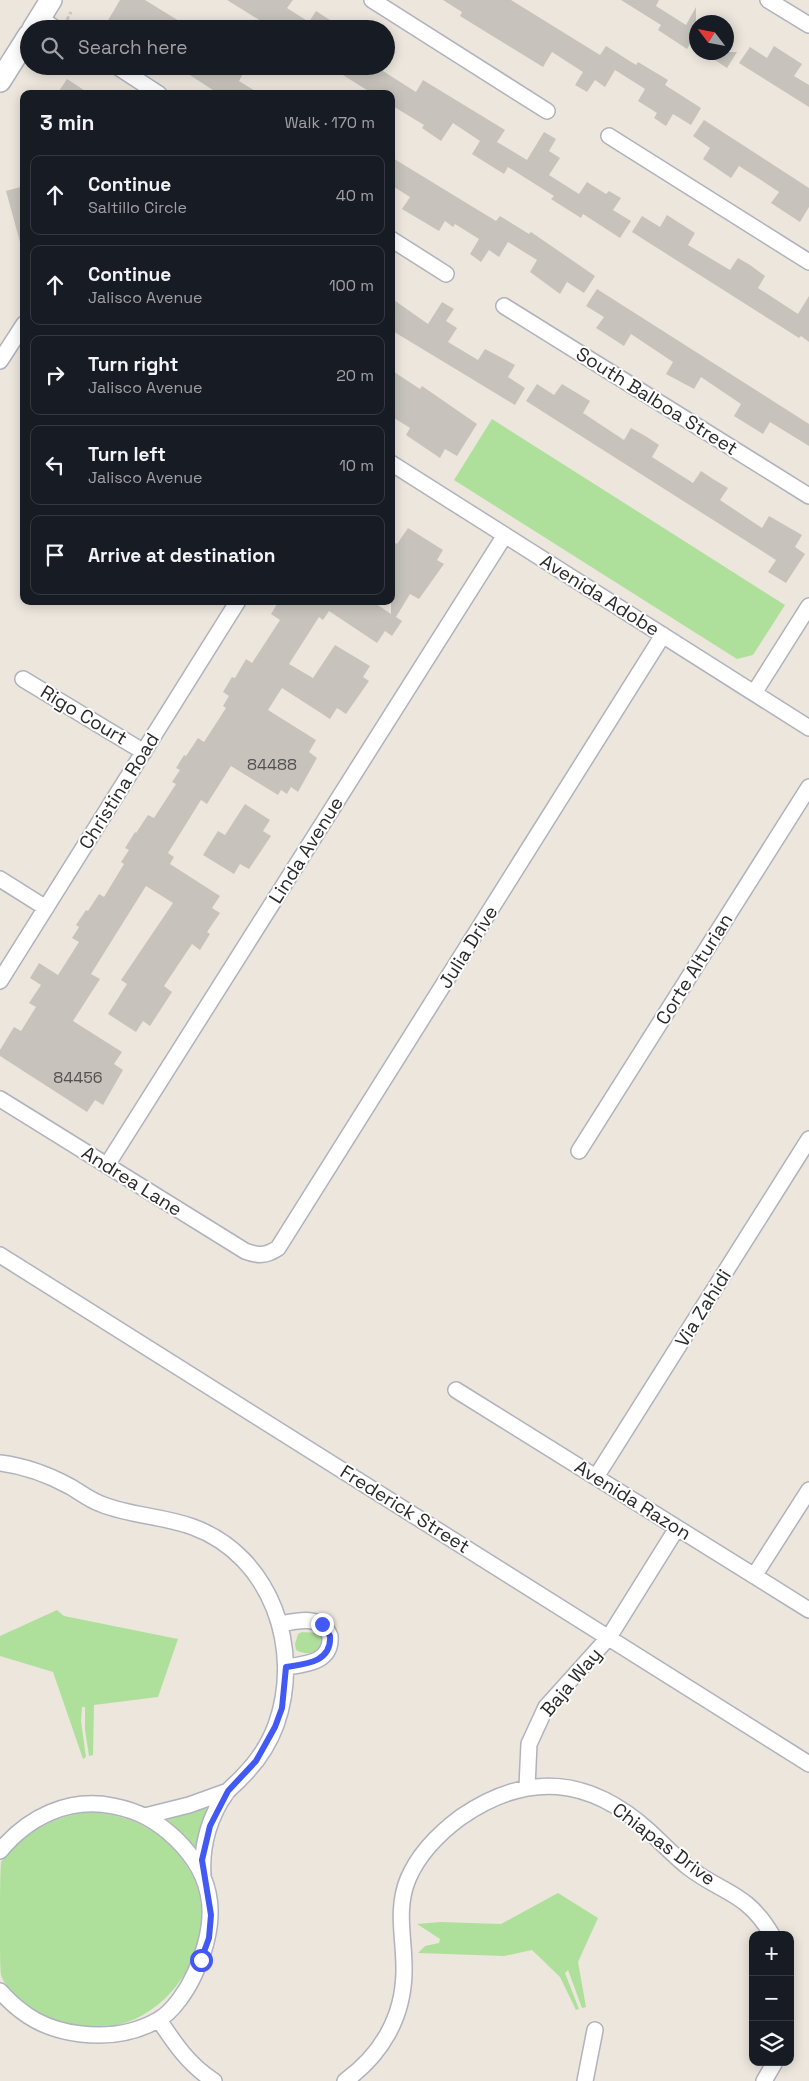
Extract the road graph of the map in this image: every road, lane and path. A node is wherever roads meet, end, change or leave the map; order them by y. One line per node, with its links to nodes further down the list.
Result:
1 (51, 0): 4 (main road)
2 (372, 0): 10 (street)
3 (768, 0): 5 (street)
4 (42, 20)
5 (809, 25)
6 (20, 54): 8 (main road)
7 (130, 75): 9 (street)
8 (0, 81)
9 (153, 90)
10 (547, 111)
11 (609, 136): 13 (street)
12 (395, 242): 14 (street)
13 (809, 262)
14 (446, 274)
15 (504, 306): 19 (street, South Balboa Street)
16 (20, 330): 17 (street)
17 (0, 361)
18 (395, 466): 20 (street, Avenida Adobe)
19 (809, 496)
20 (505, 535): 23 (street, Avenida Adobe); 35 (street, Linda Avenue)
21 (236, 605): 27 (street, Christina Road)
22 (809, 606): 25 (street)
23 (663, 635): 25 (street, Avenida Adobe); 37 (street, Julia Drive)
24 (23, 679): 27 (street, Rigo Court)
25 (754, 693): 26 (street, Avenida Adobe)
26 (809, 728)
27 (144, 752): 30 (street, Christina Road)
28 (809, 786): 34 (street, Corte Alturian)
29 (0, 879): 30 (street)
30 (46, 908): 31 (street, Christina Road)
31 (0, 981)
32 (0, 1099): 35 (street, Andrea Lane)
33 (809, 1139): 40 (street, Via Zahidi)
34 (579, 1151)
35 (107, 1165): 37 (street, Andrea Lane)
36 (0, 1255): 46 (street, Frederick Street)
37 (268, 1255)
38 (456, 1390): 40 (street, Avenida Razon)
39 (0, 1464): 45 (street)
40 (596, 1477): 42 (street, Avenida Razon)
41 (809, 1490): 43 (street)
42 (677, 1528): 43 (street, Avenida Razon); 46 (street, Baja Way)
43 (754, 1576): 44 (street, Avenida Razon)
44 (809, 1610)
45 (281, 1624): 47 (street); 47 (street)
46 (609, 1637): 48 (street, Frederick Street); 49 (street, Baja Way)
47 (286, 1667): 50 (street)
48 (809, 1764)
49 (526, 1787): 54 (street, Chiapas Drive); 60 (street, Chiapas Drive)
50 (228, 1791): 51 (street); 53 (street)
51 (146, 1816): 52 (street); 53 (street)
52 (0, 1851)
53 (203, 1874): 56 (street)
54 (769, 1931)
55 (0, 1991): 56 (street)
56 (159, 2020): 59 (street)
57 (595, 2030): 61 (street)
58 (773, 2066): 62 (street)
59 (214, 2081)
60 (345, 2081)
61 (585, 2081)
62 (764, 2081)

